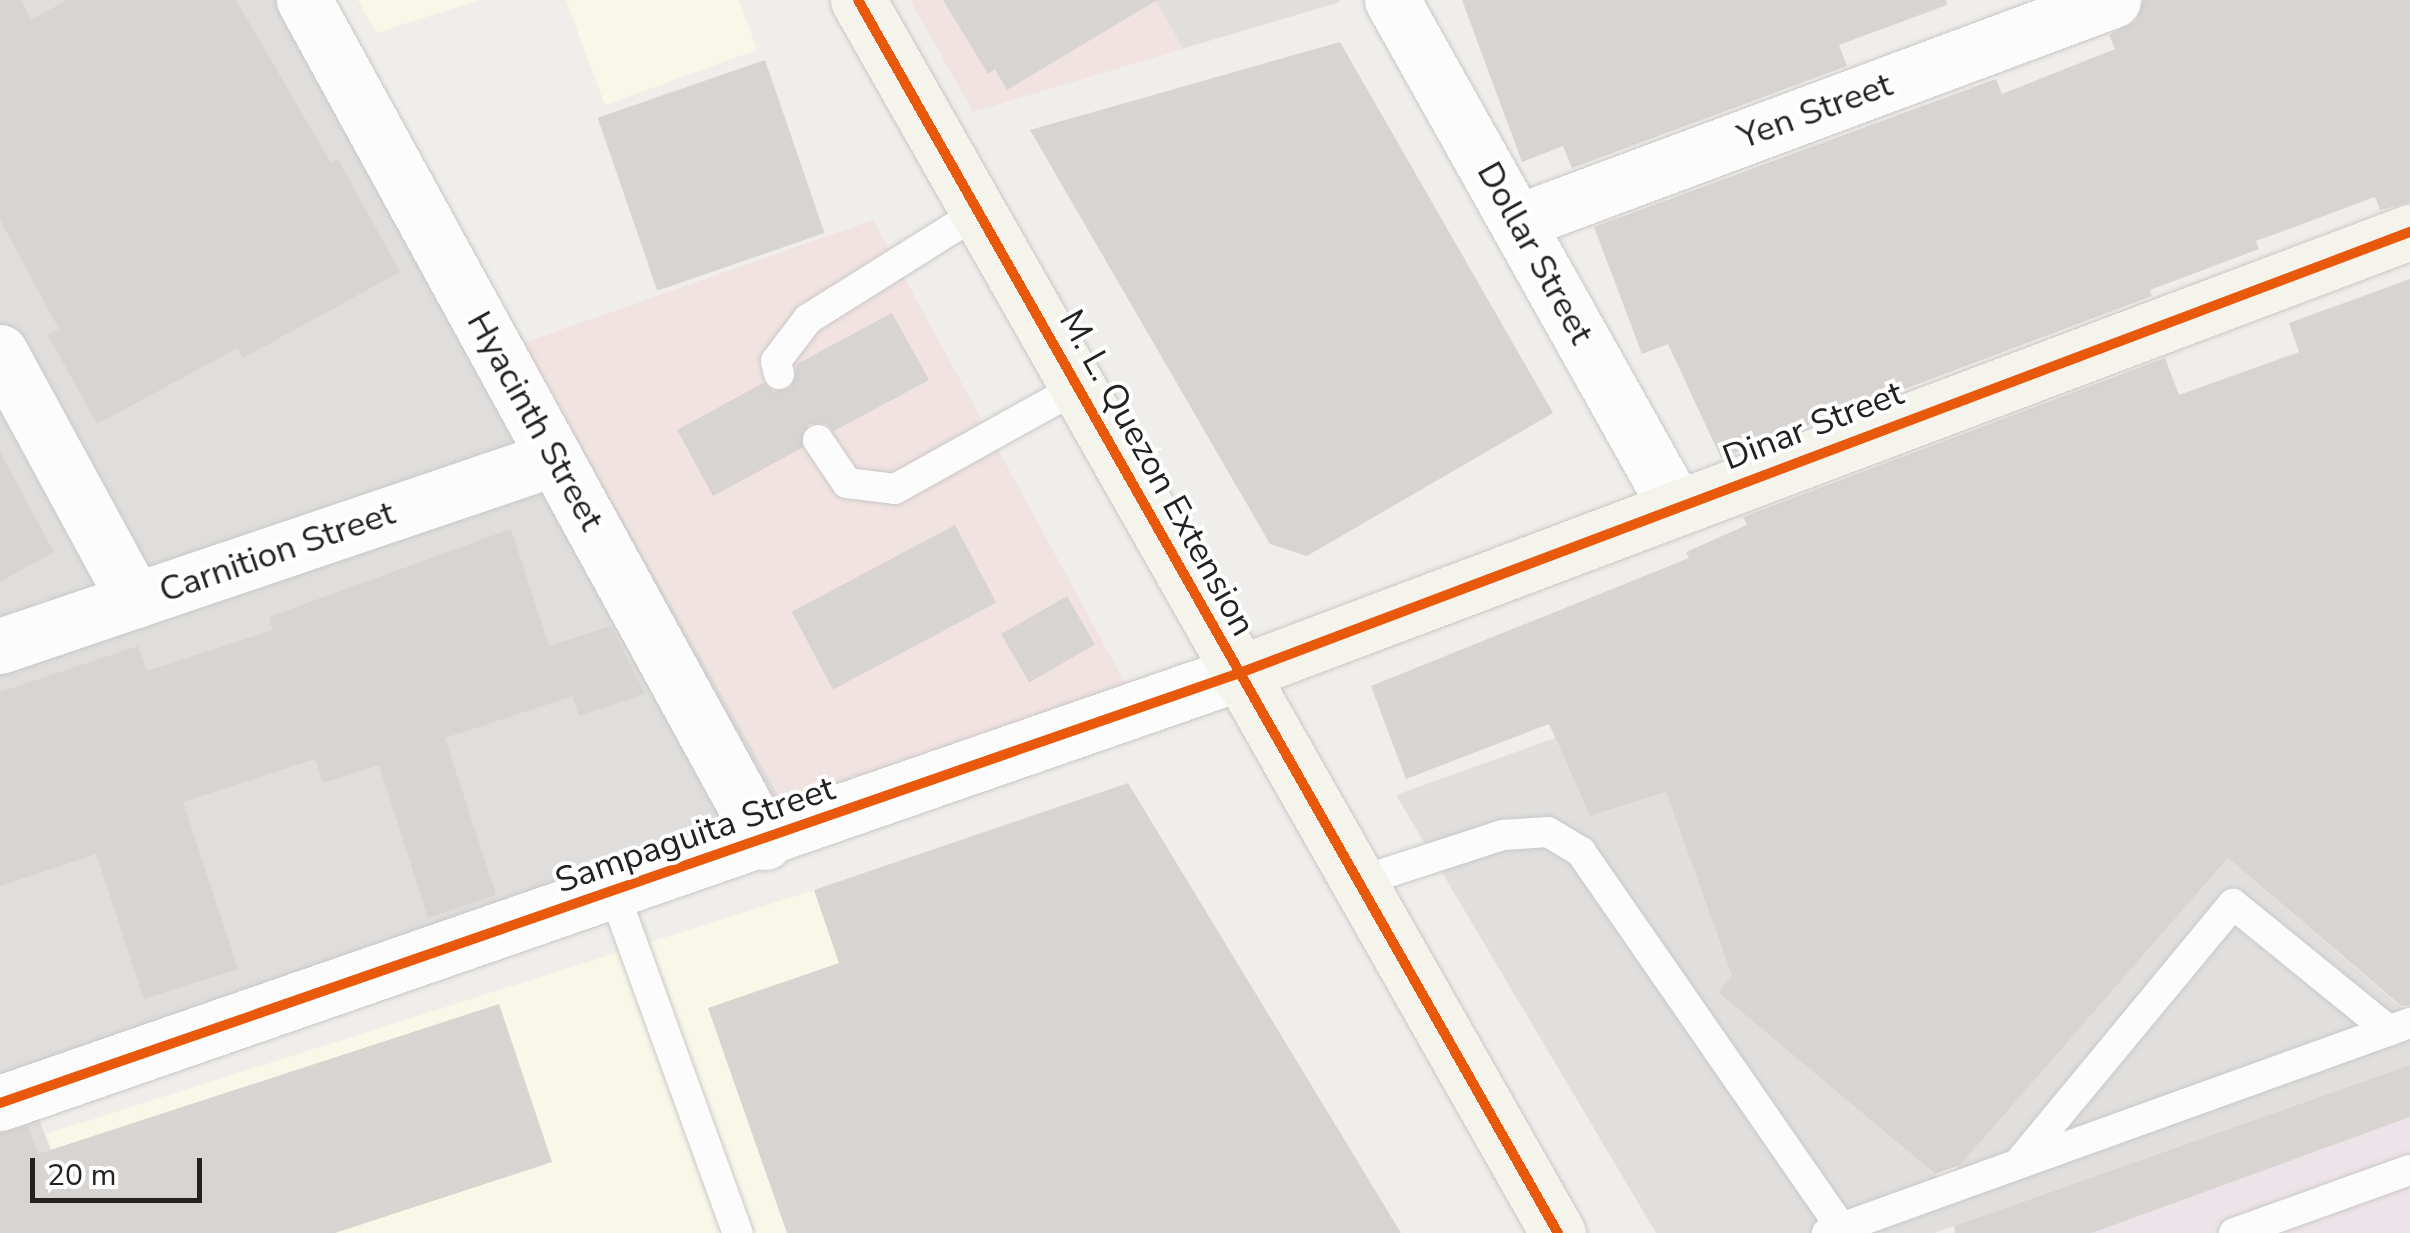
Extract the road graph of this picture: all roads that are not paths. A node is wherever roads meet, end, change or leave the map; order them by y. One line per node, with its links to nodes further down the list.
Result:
1 (304, 0): 12 (street, Hyacinth Street)
2 (858, 0): 5 (main road, M. L. Quezon Extension)
3 (1392, 0): 6 (street, Dollar Street)
4 (2113, 0): 6 (street, Yen Street)
5 (980, 211): 9 (lane); 10 (main road, M. L. Quezon Extension)
6 (1518, 222): 13 (street, Dollar Street)
7 (2410, 232): 13 (main road, Dinar Street)
8 (0, 352): 14 (street)
9 (779, 374)
10 (1078, 387): 11 (lane); 16 (main road, M. L. Quezon Extension)
11 (818, 440)
12 (555, 458): 14 (street, Carnition Street); 17 (street, Hyacinth Street)
13 (1676, 507): 16 (main road, Dinar Street)
14 (135, 600): 15 (street, Carnition Street)
15 (0, 646)
16 (1237, 674): 17 (street, Sampaguita Street); 18 (main road, M. L. Quezon Extension)
17 (766, 842): 19 (street, Sampaguita Street)
18 (1355, 883): 24 (lane); 26 (main road, M. L. Quezon Extension)
19 (614, 892): 21 (street, Sampaguita Street); 25 (lane)
20 (2400, 1027): 22 (lane); 22 (lane)
21 (0, 1104)
22 (2020, 1161): 24 (lane)
23 (2410, 1170): 27 (lane)
24 (1834, 1230)
25 (738, 1233)
26 (1558, 1233)
27 (2234, 1233)

